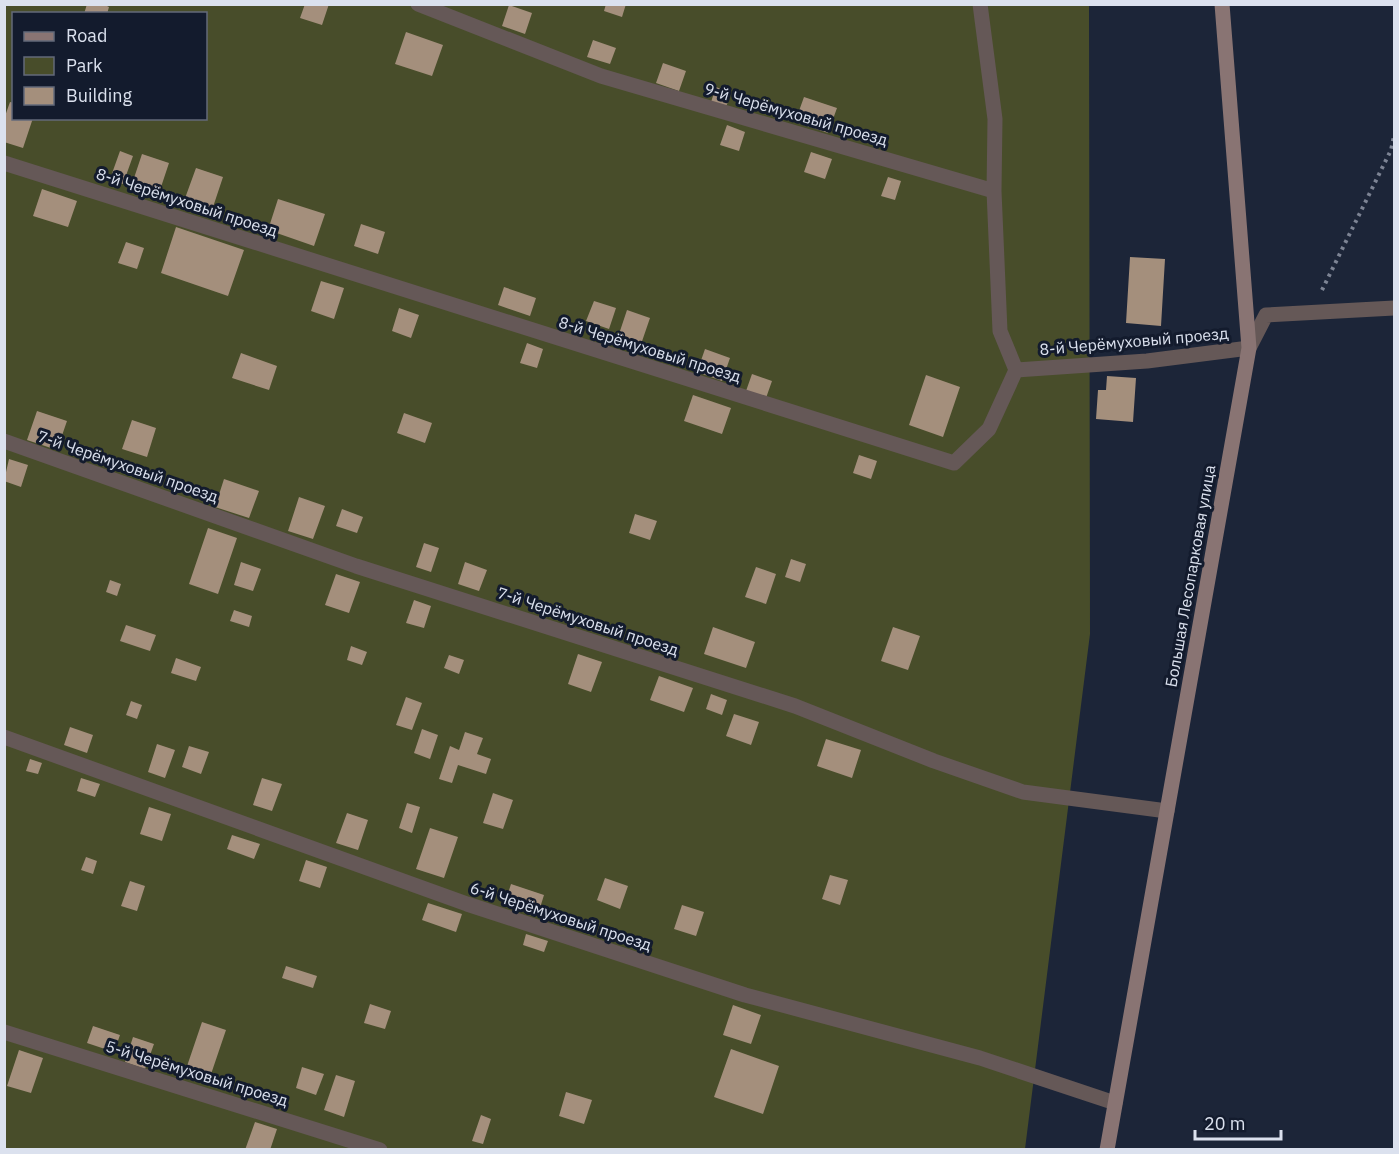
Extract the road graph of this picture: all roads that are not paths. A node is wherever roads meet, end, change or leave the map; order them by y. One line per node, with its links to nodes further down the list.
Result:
1 (418, 4): 5 (lane, 9-й Черёмуховый проезд)
2 (980, 4): 5 (lane)
3 (1219, 6): 7 (main road, Большая Лесопарковая улица)
4 (4, 163): 8 (lane, 8-й Черёмуховый проезд)
5 (994, 191): 8 (lane)
6 (1395, 308): 7 (lane)
7 (1249, 348): 8 (lane, 8-й Черёмуховый проезд); 11 (main road, Большая Лесопарковая улица)
8 (1016, 370)
9 (4, 441): 11 (lane, 7-й Черёмуховый проезд)
10 (4, 737): 13 (lane, 6-й Черёмуховый проезд)
11 (1167, 811): 13 (main road, Большая Лесопарковая улица)
12 (4, 1032): 14 (lane, 5-й Черёмуховый проезд)
13 (1115, 1103): 15 (main road, Большая Лесопарковая улица)
14 (380, 1149)
15 (1107, 1149)

